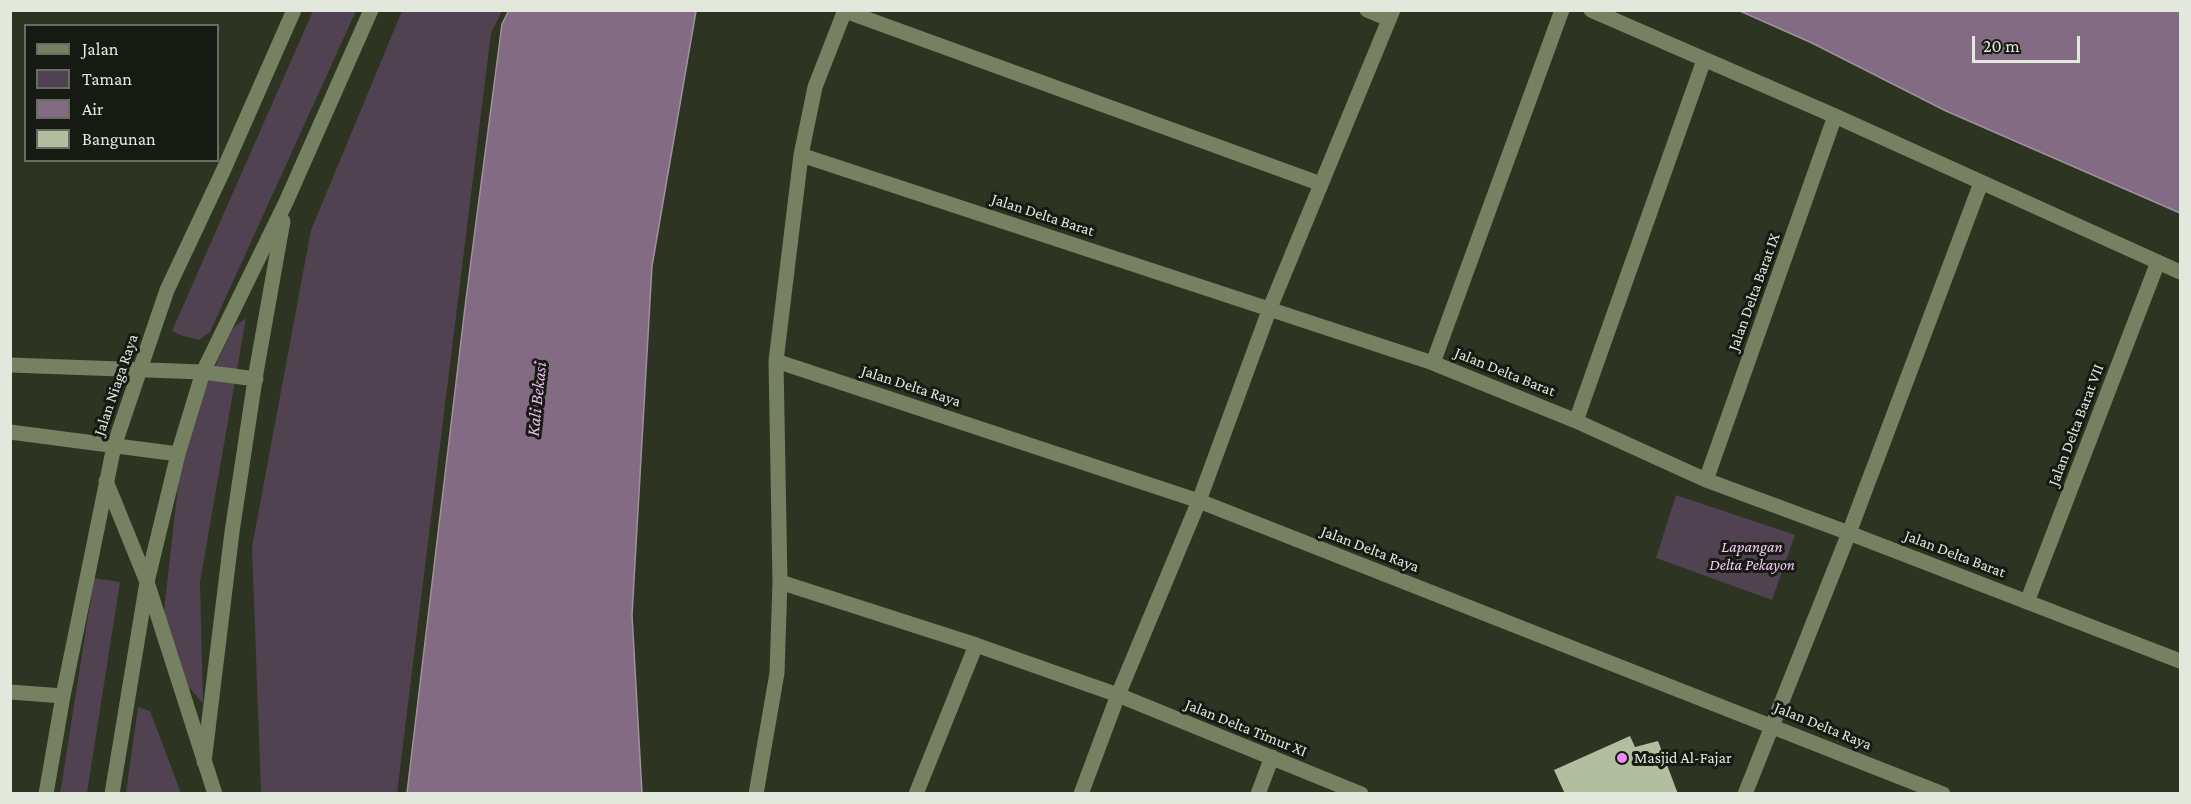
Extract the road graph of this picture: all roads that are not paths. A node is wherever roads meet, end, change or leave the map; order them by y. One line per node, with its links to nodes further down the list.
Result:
1 (294, 10): 19 (street, Jalan Niaga Raya)
2 (371, 10): 12 (street)
3 (1367, 10): 6 (street)
4 (1562, 10): 17 (street)
5 (1591, 10): 7 (street)
6 (1391, 15): 11 (street)
7 (1704, 60): 8 (street); 22 (street)
8 (1836, 116): 10 (street); 26 (street, Jalan Delta Barat IX)
9 (801, 155): 11 (street); 15 (street, Jalan Delta Barat); 16 (street)
10 (1981, 183): 13 (street); 29 (street)
11 (1321, 184): 15 (street)
12 (286, 202): 20 (street); 21 (street)
13 (2158, 262): 14 (street); 32 (street, Jalan Delta Barat VII)
14 (2181, 272)
15 (1270, 308): 17 (street, Jalan Delta Barat); 28 (street)
16 (776, 361): 28 (street, Jalan Delta Raya); 31 (street)
17 (1433, 363): 22 (street, Jalan Delta Barat)
18 (10, 365): 19 (street)
19 (139, 370): 20 (street); 24 (street, Jalan Niaga Raya)
20 (203, 372): 21 (street); 25 (street)
21 (256, 379): 40 (street)
22 (1576, 421): 26 (street, Jalan Delta Barat)
23 (10, 432): 24 (street)
24 (114, 446): 25 (street); 27 (street, Jalan Niaga Raya)
25 (178, 454): 30 (street)
26 (1706, 480): 29 (street, Jalan Delta Barat)
27 (106, 481): 30 (street); 37 (street, Jalan Niaga Raya)
28 (1199, 501): 36 (street); 38 (street, Jalan Delta Raya)
29 (1849, 532): 32 (street, Jalan Delta Barat); 38 (street)
30 (147, 582): 40 (street); 42 (street)
31 (780, 582): 33 (street, Jalan Delta Timur XI); 44 (street)
32 (2027, 602): 34 (street, Jalan Delta Barat)
33 (976, 645): 36 (street, Jalan Delta Timur XI); 45 (street)
34 (2181, 661)
35 (10, 692): 37 (street)
36 (1118, 695): 39 (street, Jalan Delta Timur XI); 46 (street)
37 (63, 696): 41 (street, Jalan Niaga Raya)
38 (1772, 725): 49 (street); 50 (street, Jalan Delta Raya)
39 (1272, 758): 47 (street); 48 (street, Jalan Delta Timur XI)
40 (204, 762): 43 (street)
41 (46, 794)
42 (112, 794)
43 (215, 794)
44 (756, 794)
45 (916, 794)
46 (1081, 794)
47 (1258, 794)
48 (1361, 794)
49 (1746, 794)
50 (1943, 794)

